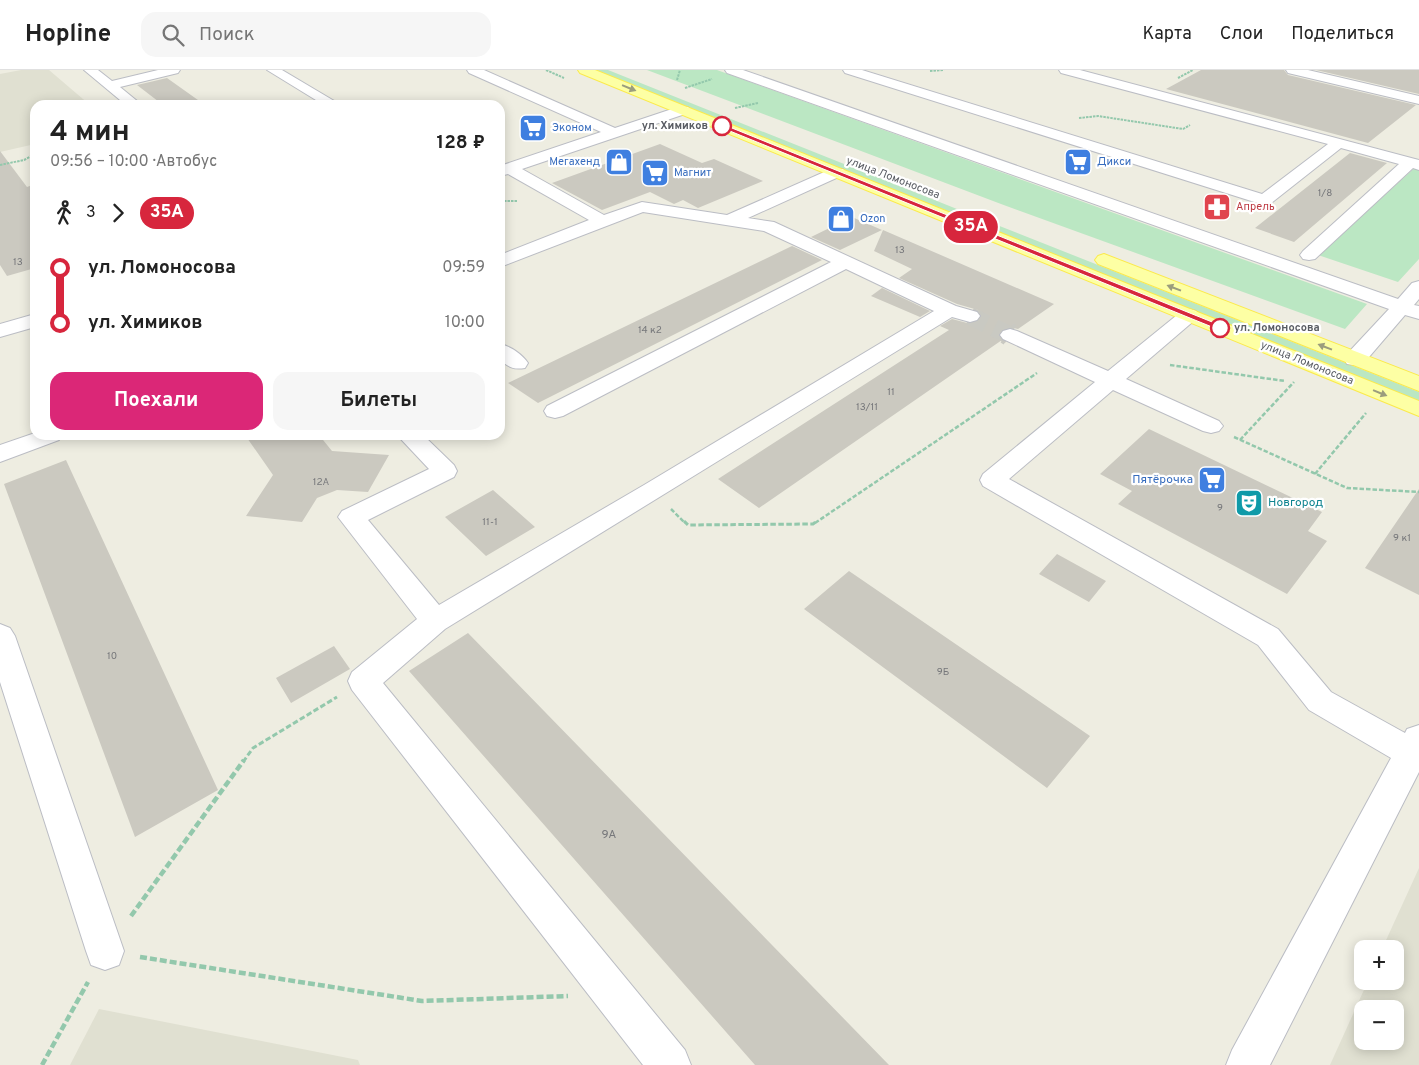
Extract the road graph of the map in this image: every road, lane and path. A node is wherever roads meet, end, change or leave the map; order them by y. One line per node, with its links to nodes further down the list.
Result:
1 (90, 70): 14 (street)
2 (174, 70): 14 (street)
3 (273, 70): 19 (street)
4 (473, 70): 25 (street)
5 (584, 70): 21 (main road, улица Ломоносова, one-way to 21)
6 (619, 70): 23 (main road, улица Ломоносова)
7 (680, 70): 13 (path)
8 (731, 70): 17 (street)
9 (849, 70): 12 (street)
10 (1065, 70): 22 (street)
11 (1292, 70): 20 (street)
12 (870, 77): 15 (street); 26 (street)
13 (677, 80)
14 (110, 85): 18 (street)
15 (849, 85)
16 (834, 91): 17 (street)
17 (812, 98): 23 (path); 43 (street)
18 (129, 100)
19 (325, 100)
20 (1419, 100)
21 (683, 110): 25 (street); 32 (main road, улица Ломоносова)
22 (1215, 110): 24 (path); 26 (street)
23 (725, 112): 33 (main road, улица Ломоносова)
24 (1079, 118)
25 (615, 133): 30 (street)
26 (1339, 143): 28 (street)
27 (30, 157): 29 (path)
28 (1414, 163): 39 (street)
29 (0, 165)
30 (505, 170)
31 (505, 171): 36 (street)
32 (837, 172): 35 (street); 37 (main road, улица Ломоносова)
33 (900, 180)
34 (984, 213): 37 (main road)
35 (729, 220): 36 (street); 41 (street)
36 (603, 221): 40 (street)
37 (964, 224): 44 (main road, улица Ломоносова)
38 (1086, 253): 49 (main road, улица Ломоносова, one-way to 38)
39 (1308, 255)
40 (505, 259)
41 (846, 262): 58 (street); 66 (street)
42 (1419, 287): 43 (street)
43 (1410, 310): 49 (street)
44 (1189, 315): 52 (main road, улица Ломоносова); 54 (street)
45 (30, 322): 46 (street)
46 (0, 332)
47 (1010, 335): 54 (street)
48 (505, 354): 50 (street)
49 (1355, 359): 56 (main road, улица Ломоносова)
50 (517, 363)
51 (1167, 365): 55 (path)
52 (1311, 365): 55 (path); 57 (main road, улица Ломоносова, one-way to 57)
53 (1042, 370): 66 (path)
54 (1110, 381): 60 (street); 71 (street)
55 (1293, 383): 63 (path)
56 (1419, 384)
57 (1419, 409)
58 (555, 411)
59 (1366, 413): 65 (path)
60 (1211, 426): 63 (path)
61 (38, 440): 64 (street)
62 (414, 440): 68 (street)
63 (1240, 440): 65 (path)
64 (0, 454)
65 (1315, 474): 67 (path)
66 (653, 491): 68 (street)
67 (1419, 492)
68 (435, 621): 70 (street)
69 (0, 636): 72 (street)
70 (363, 681): 72 (path); 73 (street)
71 (1416, 750): 76 (street)
72 (105, 952): 73 (path); 74 (path)
73 (613, 994): 75 (street)
74 (42, 1065)
75 (670, 1065)
76 (1246, 1065)

